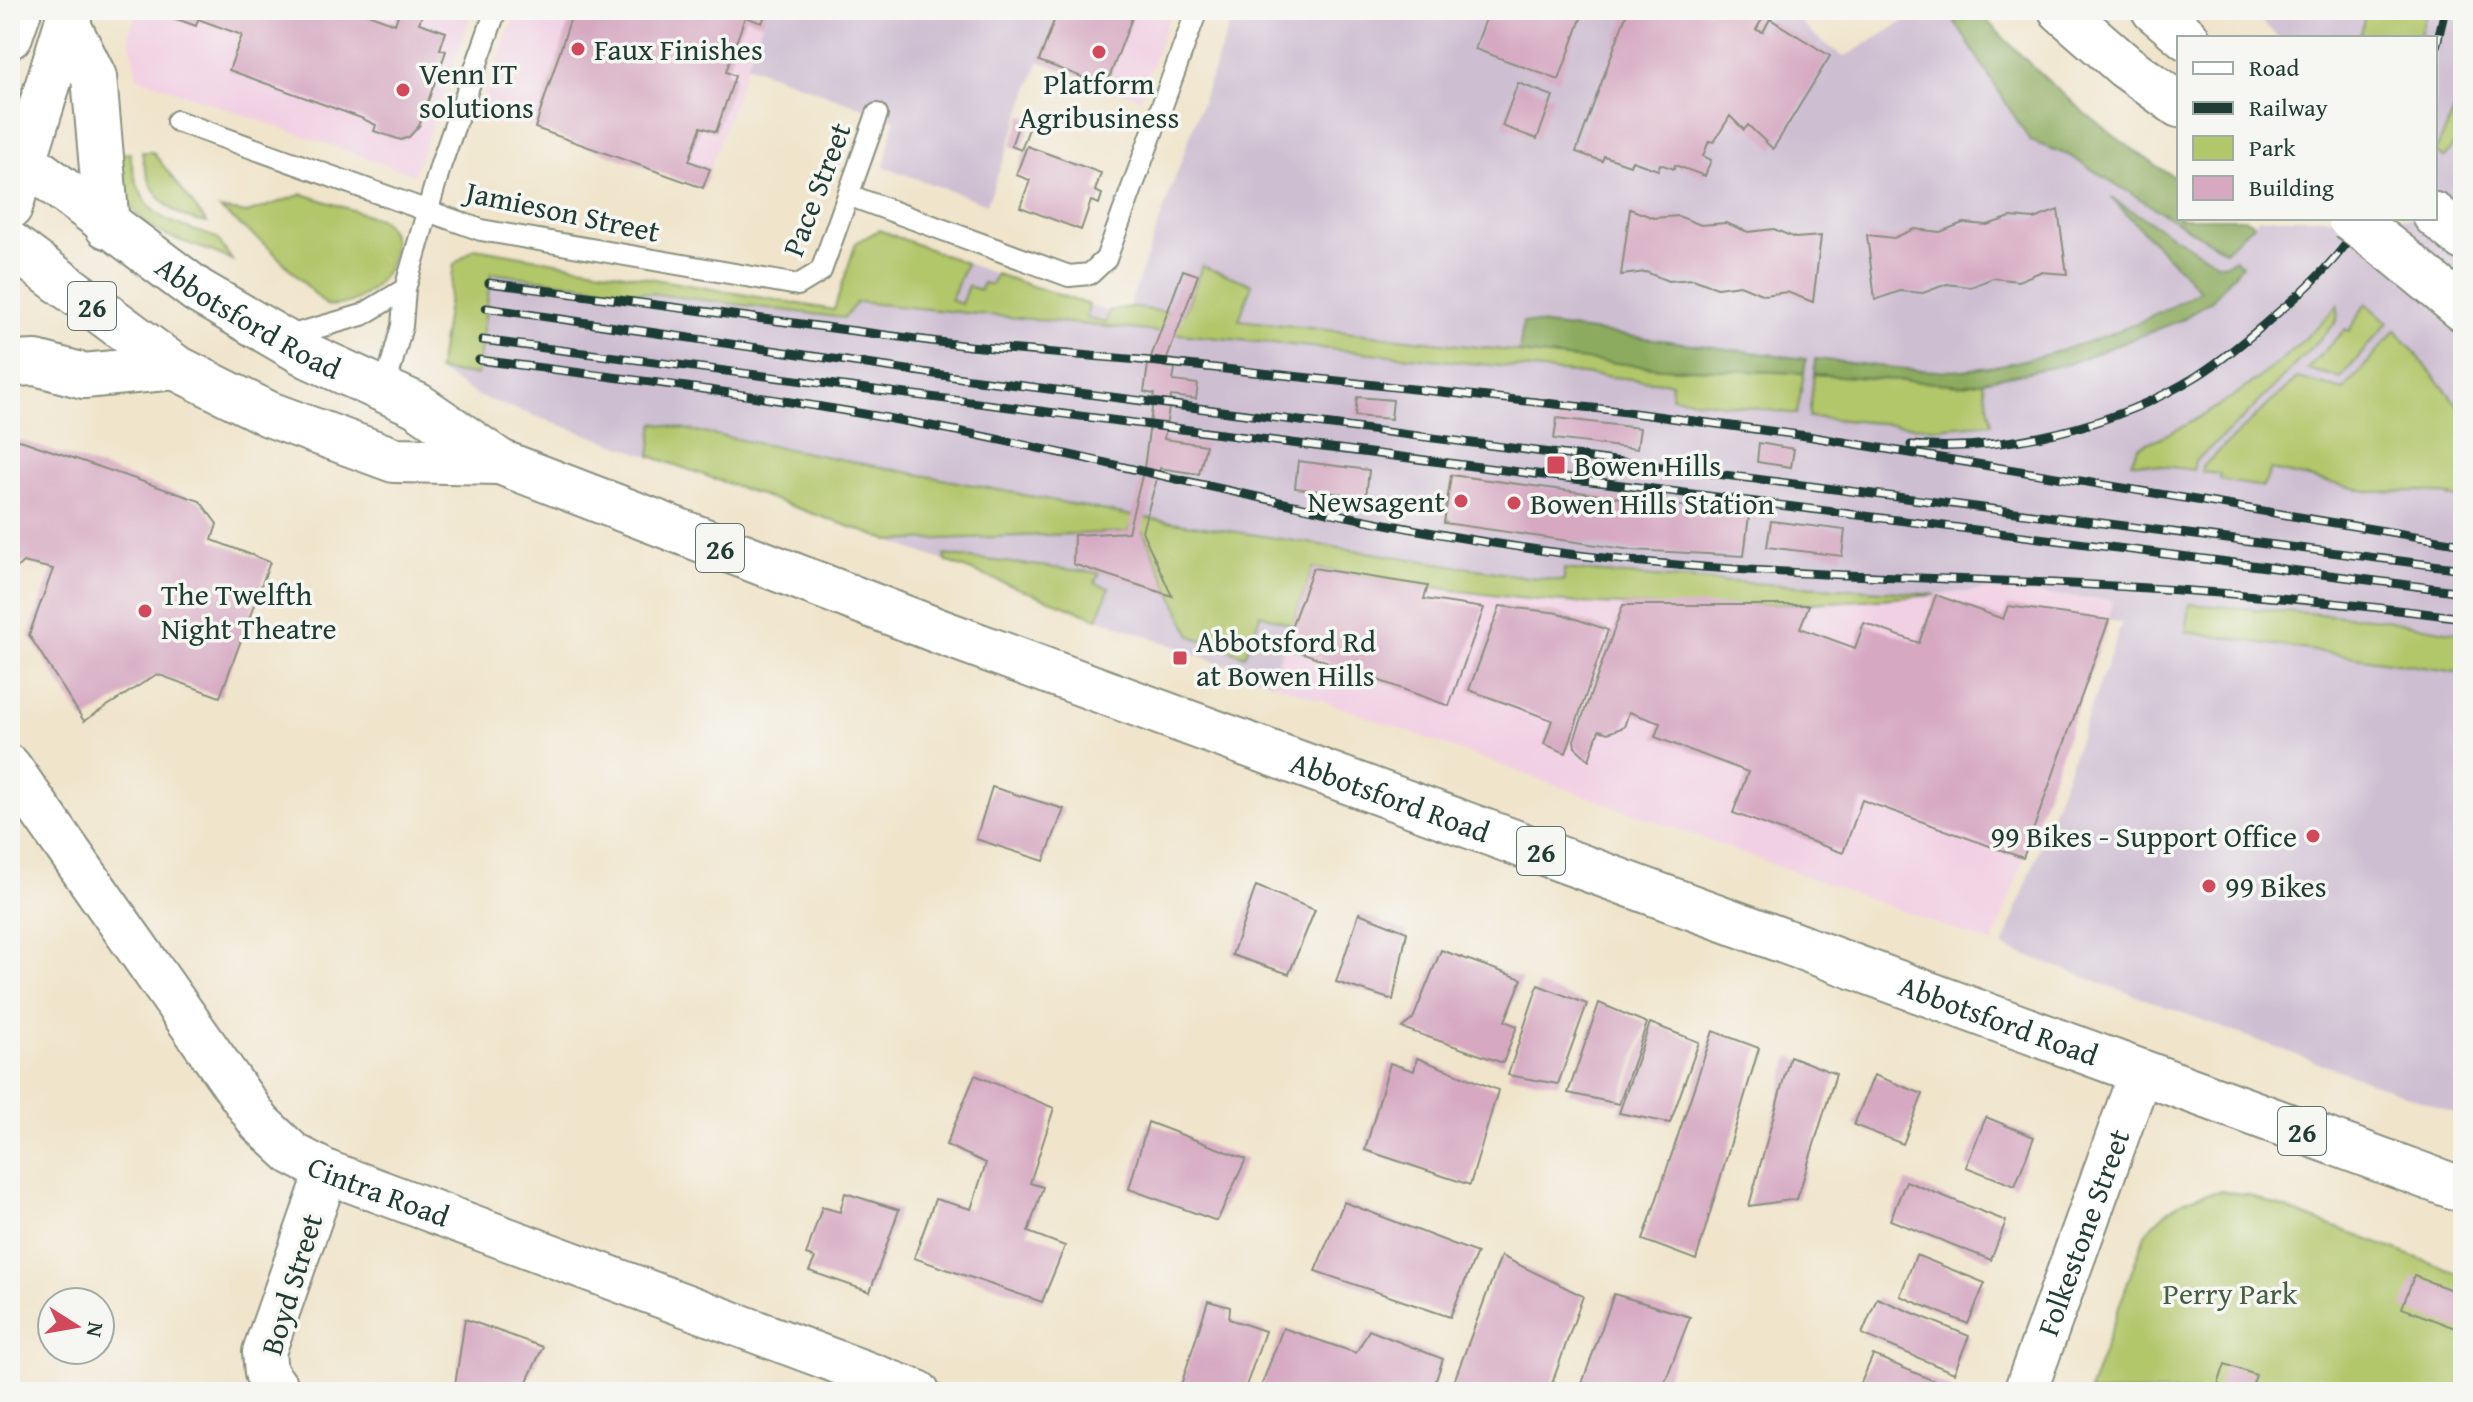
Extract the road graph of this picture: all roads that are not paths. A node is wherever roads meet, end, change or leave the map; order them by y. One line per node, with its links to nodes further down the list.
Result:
1 (19, 10): 7 (main road)
2 (496, 10): 15 (lane)
3 (1197, 10): 13 (lane)
4 (2061, 10): 9 (main road)
5 (2154, 10): 8 (main road)
6 (69, 16): 12 (main road); 18 (main road)
7 (10, 36)
8 (2185, 36)
9 (2177, 104)
10 (877, 114): 13 (lane, Pace Street)
11 (177, 121): 15 (lane, Jamieson Street)
12 (17, 155): 14 (main road); 18 (main road, Abbotsford Road / 26)
13 (848, 195): 21 (lane, Pace Street)
14 (10, 207)
15 (428, 211): 21 (lane, Jamieson Street); 22 (lane)
16 (2437, 217): 19 (main road)
17 (2353, 220): 23 (main road, bridge)
18 (107, 226): 24 (main road, Abbotsford Road / 26)
19 (2463, 238)
20 (10, 244): 26 (main road, Abbotsford Road / 26)
21 (807, 283)
22 (405, 289): 24 (lane); 27 (lane)
23 (2463, 309)
24 (278, 339): 27 (main road, Abbotsford Road / 26)
25 (10, 364): 26 (main road)
26 (175, 367): 28 (main road, Abbotsford Road / 26)
27 (384, 391): 28 (main road, Abbotsford Road / 26)
28 (500, 462): 30 (main road, Abbotsford Road / 26)
29 (10, 767): 31 (street, Cintra Road)
30 (2141, 1071): 32 (main road, Abbotsford Road / 26); 35 (street, Folkestone Street)
31 (327, 1172): 33 (street, Boyd Street); 34 (street, Cintra Road)
32 (2463, 1190)
33 (280, 1392)
34 (918, 1392)
35 (2025, 1392)

